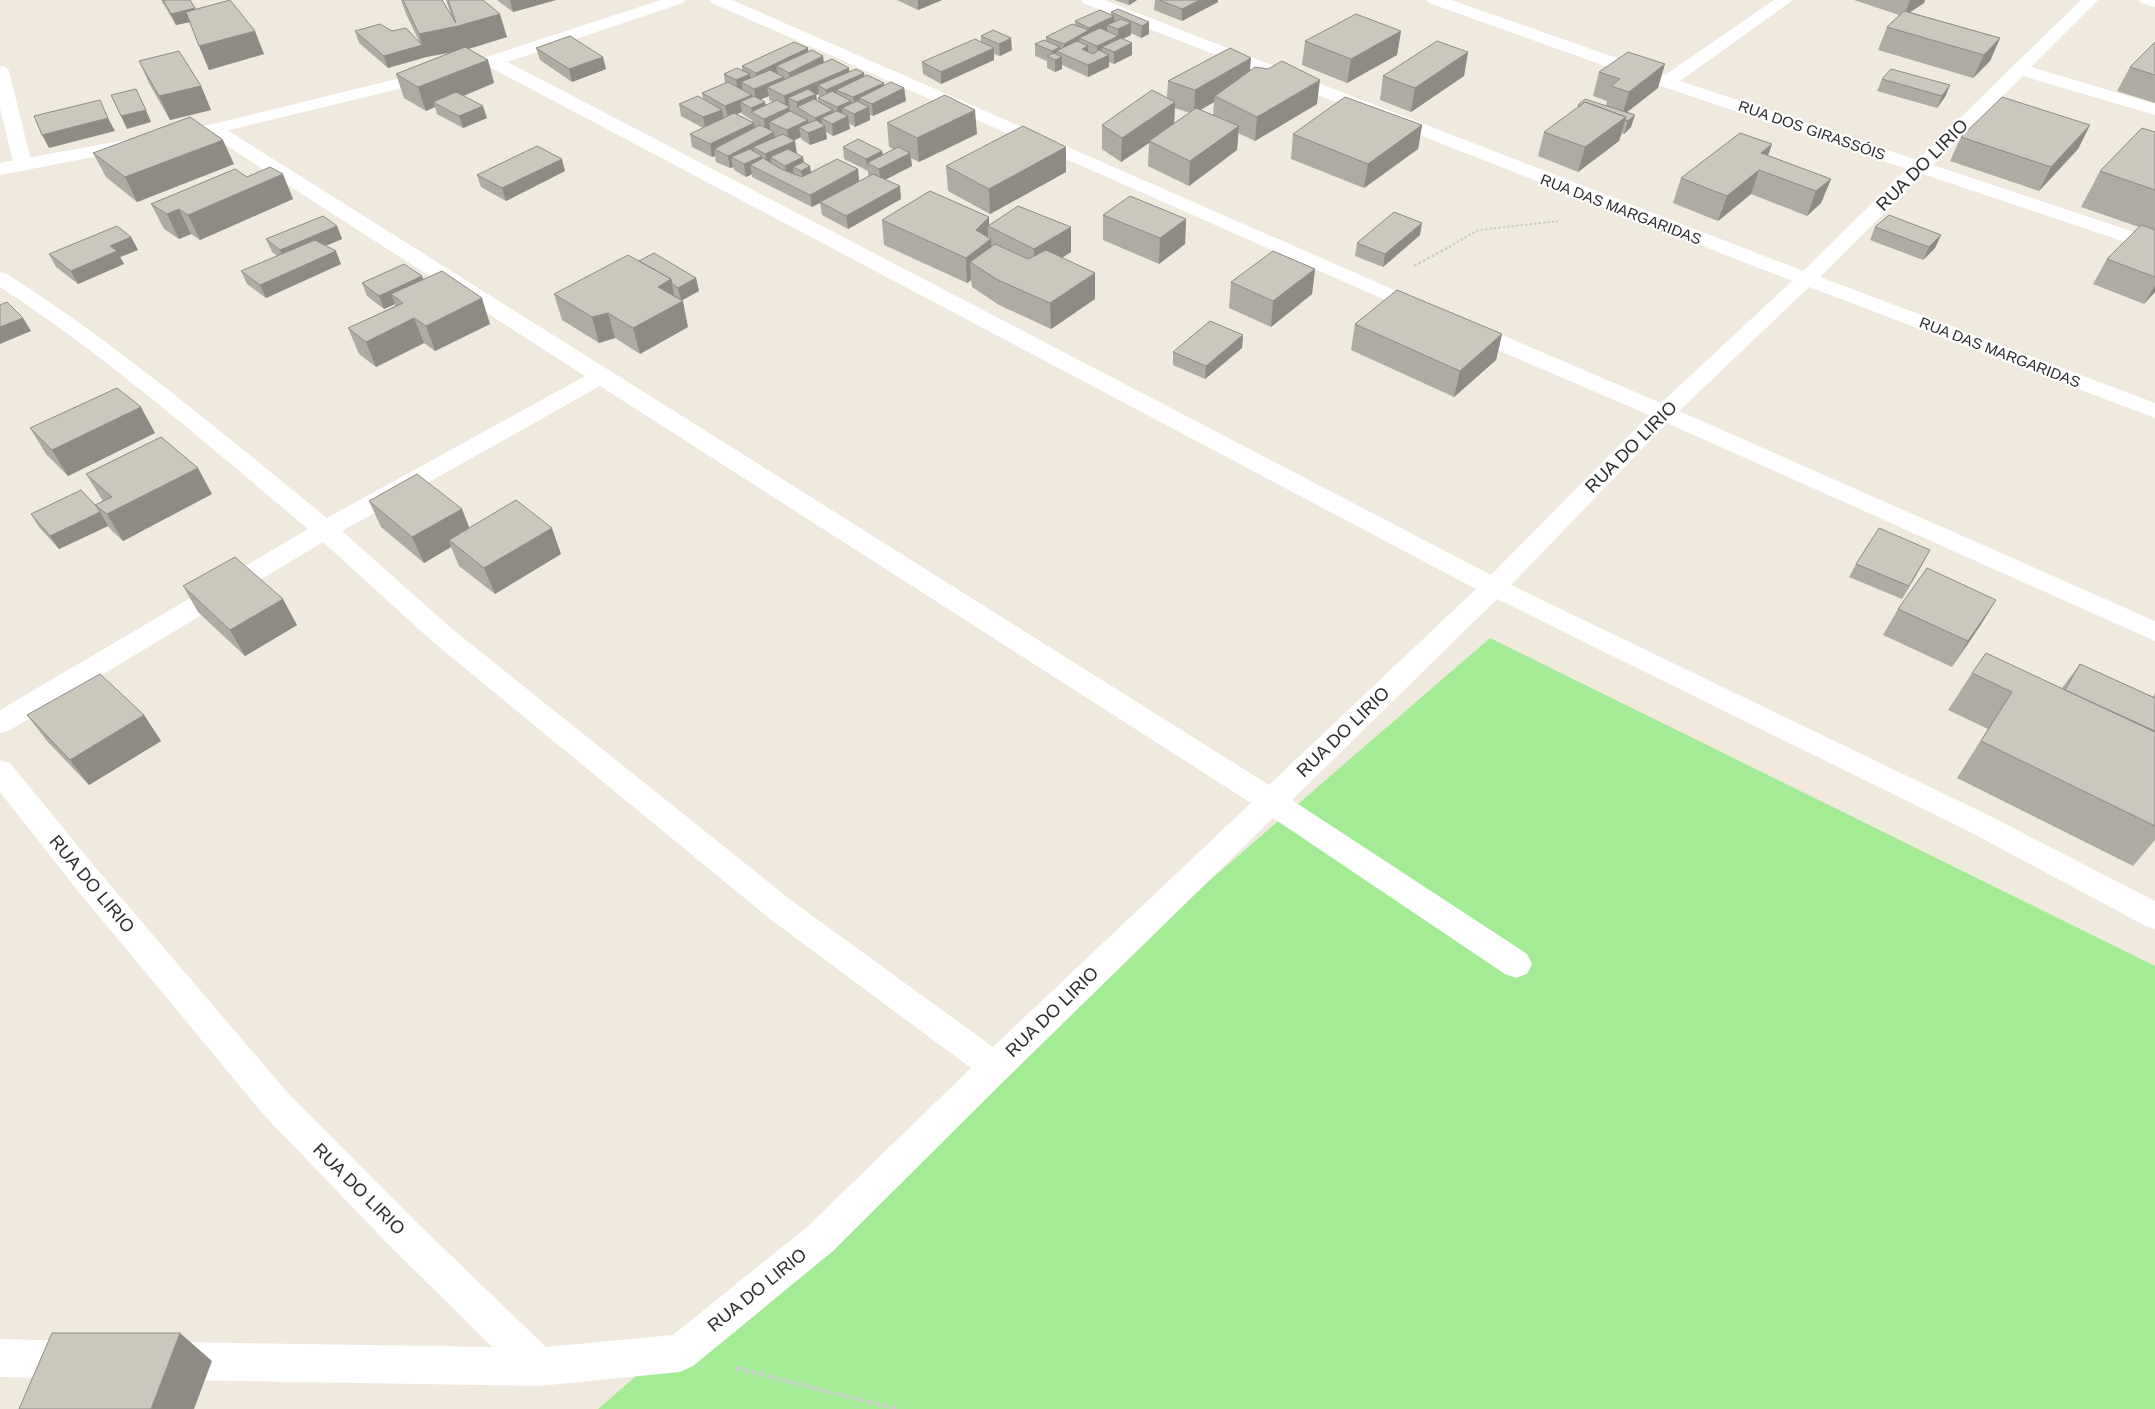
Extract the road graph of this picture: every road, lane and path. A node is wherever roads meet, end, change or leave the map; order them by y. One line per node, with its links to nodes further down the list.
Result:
1 (677, 0): 9 (street)
2 (718, 0): 20 (street)
3 (1089, 0): 22 (street, RUA DAS MARGARIDAS)
4 (1435, 0): 12 (street)
5 (1785, 0): 12 (street)
6 (2090, 0): 10 (street, RUA DO LIRIO)
7 (2147, 0): 8 (street)
8 (2155, 2)
9 (492, 60): 14 (street); 27 (street)
10 (2019, 70): 13 (street); 16 (street, RUA DO LIRIO)
11 (0, 72): 15 (street)
12 (1668, 82): 16 (street, RUA DOS GIRASSÓIS)
13 (2155, 110)
14 (213, 130): 15 (street); 23 (street)
15 (23, 165): 17 (street)
16 (1921, 167): 19 (street, RUA DOS GIRASSÓIS); 22 (street, RUA DO LIRIO)
17 (0, 169)
18 (1560, 220): 20 (path)
19 (2155, 246)
20 (1347, 276): 25 (street)
21 (0, 278): 26 (street)
22 (1806, 279): 24 (street, RUA DAS MARGARIDAS); 25 (street, RUA DO LIRIO)
23 (601, 376): 26 (street); 31 (street)
24 (2155, 411)
25 (1664, 413): 27 (street, RUA DO LIRIO); 28 (street)
26 (325, 530): 29 (street); 34 (street)
27 (1494, 587): 31 (street, RUA DO LIRIO); 32 (street)
28 (2155, 632)
29 (0, 723)
30 (0, 772): 37 (street, RUA DO LIRIO)
31 (1271, 801): 33 (street); 34 (street, RUA DO LIRIO)
32 (2155, 916)
33 (1516, 964)
34 (994, 1068): 35 (street, RUA DO LIRIO)
35 (680, 1353): 37 (street); 38 (path)
36 (0, 1358): 37 (street)
37 (539, 1367)
38 (897, 1409)

